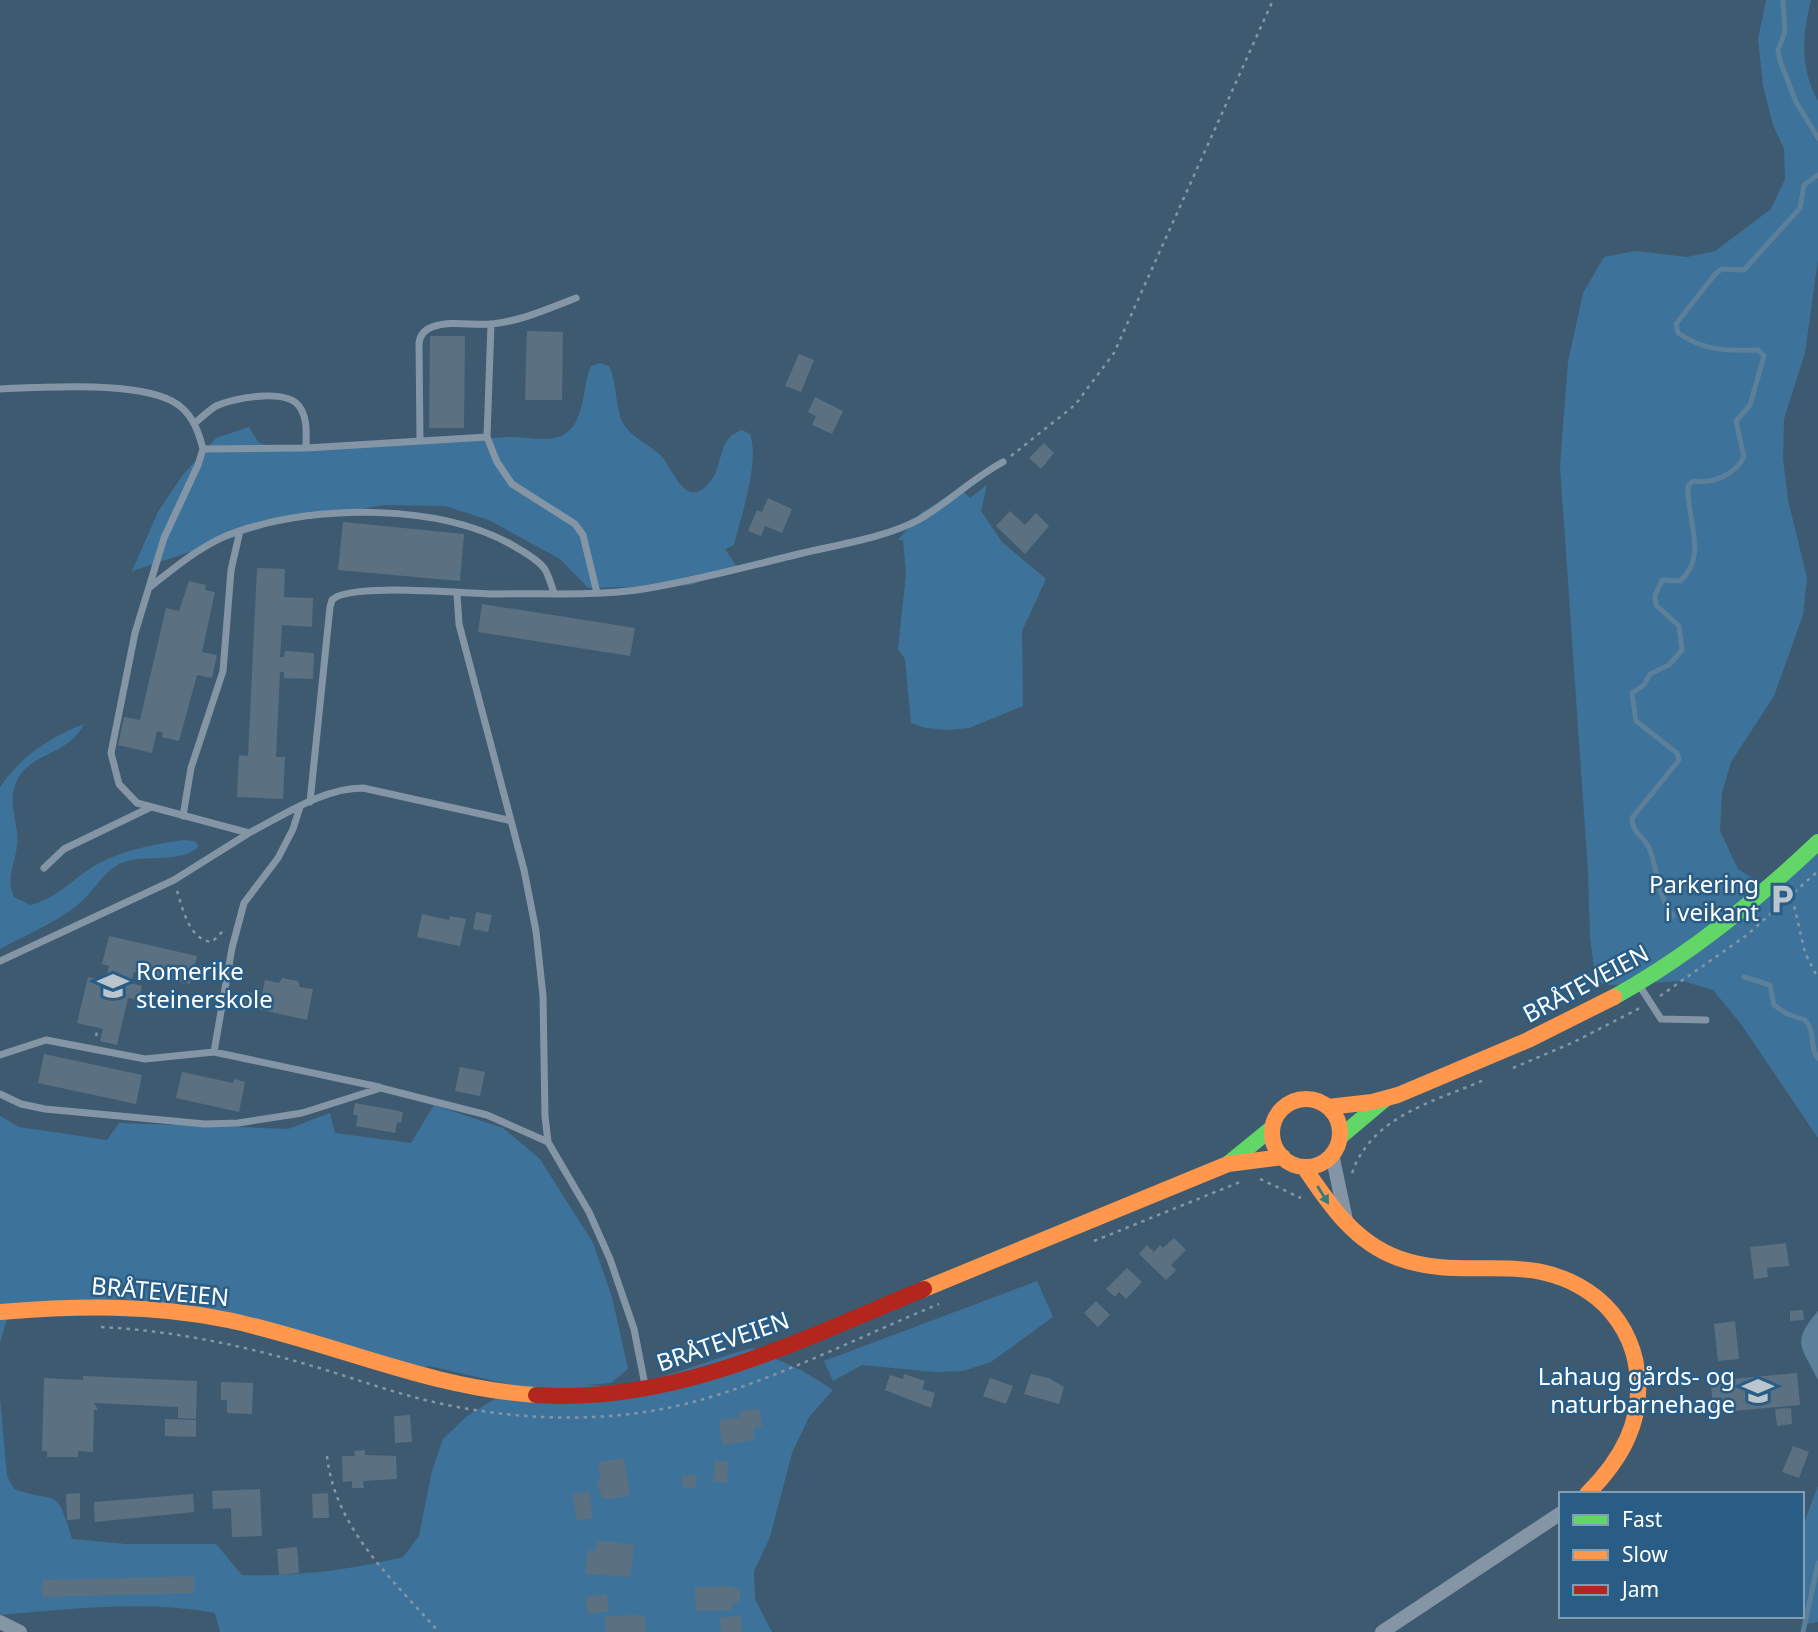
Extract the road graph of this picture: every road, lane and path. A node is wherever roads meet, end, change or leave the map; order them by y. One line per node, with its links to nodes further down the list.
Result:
1 (1273, 0): 10 (path)
2 (576, 298): 3 (lane)
3 (491, 324): 6 (lane); 7 (lane)
4 (0, 389): 5 (lane)
5 (195, 423): 8 (lane); 9 (lane)
6 (487, 437): 7 (lane); 14 (lane)
7 (420, 441): 8 (lane)
8 (306, 448): 9 (lane)
9 (202, 449): 12 (lane)
10 (1003, 462): 14 (lane)
11 (240, 531): 12 (lane); 13 (lane); 19 (lane)
12 (149, 587): 17 (lane)
13 (554, 593): 14 (lane); 15 (lane)
14 (597, 593)
15 (457, 594): 16 (lane); 20 (lane)
16 (310, 802): 18 (lane); 20 (lane)
17 (150, 807): 19 (lane); 23 (lane)
18 (300, 807): 21 (lane); 31 (lane)
19 (183, 816): 21 (lane)
20 (508, 820): 39 (lane)
21 (249, 833): 24 (lane)
22 (1818, 842): 25 (main road, BRÅTEVEIEN)
23 (44, 869)
24 (174, 880): 26 (path); 27 (lane)
25 (1776, 883): 28 (path); 29 (main road, BRÅTEVEIEN)
26 (225, 929)
27 (0, 961)
28 (1818, 978)
29 (1639, 985): 30 (lane); 35 (main road, BRÅTEVEIEN)
30 (1706, 1020)
31 (215, 1052): 32 (lane); 33 (lane)
32 (0, 1055)
33 (381, 1088): 34 (lane); 39 (lane)
34 (0, 1094)
35 (1384, 1100): 36 (main road, BRÅTEVEIEN); 38 (main road, BRÅTEVEIEN)
36 (1328, 1107): 37 (main road); 38 (main road)
37 (1272, 1128): 41 (main road); 42 (main road, BRÅTEVEIEN)
38 (1340, 1137): 40 (main road)
39 (548, 1142): 50 (lane)
40 (1332, 1154): 43 (main road); 45 (street)
41 (1283, 1157): 42 (main road, BRÅTEVEIEN); 43 (main road)
42 (1228, 1164): 50 (main road, BRÅTEVEIEN)
43 (1304, 1167): 45 (main road, one-way to 45)
44 (1312, 1196): 46 (path)
45 (1346, 1220): 52 (main road)
46 (1093, 1241)
47 (940, 1304): 49 (path)
48 (0, 1312): 50 (main road, BRÅTEVEIEN)
49 (99, 1327)
50 (646, 1391)
51 (327, 1455): 56 (path)
52 (1589, 1492)
53 (1559, 1514): 57 (street)
54 (0, 1622): 55 (street)
55 (20, 1632)
56 (439, 1632)
57 (1382, 1632)

